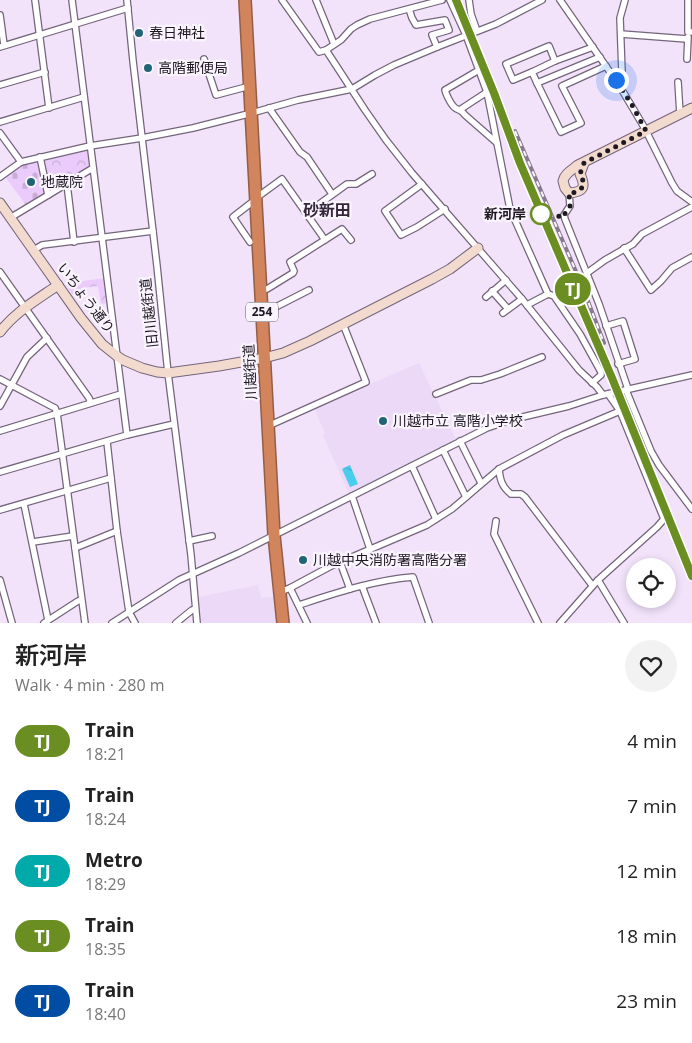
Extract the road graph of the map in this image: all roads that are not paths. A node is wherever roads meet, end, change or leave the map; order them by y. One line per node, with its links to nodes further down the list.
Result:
1 (35, 0): 22 (street)
2 (72, 0): 18 (street)
3 (127, 0): 15 (street, 旧川越街道)
4 (245, 0): 42 (highway, 川越街道 / 254)
5 (282, 0): 29 (street)
6 (316, 0): 25 (street)
7 (411, 0): 16 (street)
8 (442, 0): 16 (street)
9 (450, 0): 23 (street)
10 (469, 0): 19 (street)
11 (542, 0): 19 (street)
12 (560, 0): 28 (street)
13 (624, 0): 21 (street)
14 (688, 0): 20 (street)
15 (128, 8): 18 (street); 55 (street, 旧川越街道)
16 (411, 8): 25 (street); 27 (street)
17 (0, 15): 26 (street)
18 (75, 24): 22 (street); 45 (street)
19 (477, 31): 23 (street)
20 (690, 32): 24 (street)
21 (621, 34): 24 (street); 41 (street)
22 (40, 35): 26 (street); 36 (street)
23 (466, 35): 27 (street); 35 (street)
24 (687, 39): 32 (street)
25 (334, 44): 29 (street)
26 (2, 46)
27 (437, 47): 43 (street)
28 (593, 47): 30 (street); 33 (street)
29 (326, 50): 43 (street)
30 (600, 57): 34 (street); 39 (street)
31 (204, 58): 42 (street)
32 (687, 59)
33 (555, 61): 37 (street); 37 (street)
34 (606, 66): 39 (street); 41 (street)
35 (479, 70): 44 (street); 49 (street)
36 (45, 72): 40 (street); 46 (street)
37 (532, 72): 39 (street)
38 (678, 82): 51 (street)
39 (537, 83)
40 (0, 85)
41 (619, 85): 53 (street)
42 (250, 86): 50 (highway, 川越街道 / 254)
43 (352, 89): 47 (street); 65 (street)
44 (488, 92): 49 (street); 56 (street)
45 (84, 97): 46 (street); 57 (street)
46 (49, 108): 52 (street)
47 (269, 108): 50 (street); 67 (street)
48 (692, 108): 51 (street)
49 (461, 109): 56 (street)
50 (252, 114): 55 (street); 69 (highway, 川越街道 / 254)
51 (680, 114): 53 (street)
52 (0, 122)
53 (646, 131): 60 (street); 70 (street)
54 (0, 133): 59 (street)
55 (142, 138): 57 (street); 76 (street, 旧川越街道)
56 (497, 144): 93 (street)
57 (90, 146): 58 (street); 61 (street)
58 (40, 158): 59 (street); 68 (street)
59 (21, 162): 63 (street)
60 (584, 163): 66 (street); 66 (street)
61 (93, 168): 64 (street); 77 (street)
62 (372, 174): 67 (street)
63 (0, 177)
64 (67, 184): 68 (street); 80 (street)
65 (422, 184): 73 (street); 73 (street)
66 (569, 193): 86 (street)
67 (332, 194): 74 (street)
68 (48, 195): 75 (street)
69 (256, 199): 74 (street); 81 (street); 90 (highway, 川越街道 / 254)
70 (692, 202)
71 (0, 203): 75 (street, いちょう通り)
72 (692, 207): 83 (street)
73 (444, 209): 82 (street)
74 (306, 213): 78 (street)
75 (10, 218): 84 (street, いちょう通り)
76 (153, 231): 77 (street); 107 (street, 旧川越街道)
77 (102, 238): 80 (street); 103 (street)
78 (325, 240): 79 (street); 90 (street)
79 (351, 240)
80 (74, 242): 84 (street)
81 (250, 242)
82 (478, 248): 88 (street); 99 (street, いちょう通り)
83 (624, 248): 85 (street); 86 (street)
84 (34, 250): 89 (street, いちょう通り)
85 (692, 257)
86 (587, 273): 100 (street)
87 (1, 277): 97 (street)
88 (506, 280): 92 (street); 95 (street)
89 (58, 285): 97 (street); 103 (street, いちょう通り)
90 (261, 290): 98 (highway, 川越街道 / 254)
91 (309, 290): 98 (street)
92 (492, 291): 94 (street); 95 (street)
93 (548, 294): 96 (street); 110 (street)
94 (486, 297)
95 (522, 299): 96 (street)
96 (527, 305): 110 (street)
97 (25, 308): 101 (street); 102 (street)
98 (262, 314): 105 (highway, 川越街道 / 254)
99 (343, 324): 105 (street, いちょう通り); 121 (street)
100 (606, 326): 106 (street); 106 (street)
101 (0, 332)
102 (47, 338): 111 (street); 116 (street)
103 (117, 356): 107 (street, いちょう通り); 113 (street)
104 (542, 356): 114 (street)
105 (264, 358): 107 (street, いちょう通り); 121 (highway, 川越街道 / 254)
106 (618, 364): 112 (street)
107 (168, 373): 120 (street, 旧川越街道)
108 (692, 375): 112 (street)
109 (0, 379): 111 (street)
110 (592, 383): 115 (street)
111 (11, 385): 117 (street); 119 (street)
112 (627, 389): 115 (street); 137 (street)
113 (121, 394): 116 (street); 123 (street)
114 (436, 394)
115 (605, 394): 118 (street); 124 (street)
116 (91, 403): 119 (street)
117 (0, 406)
118 (620, 411): 129 (street); 154 (street)
119 (57, 413): 122 (street); 127 (street)
120 (174, 424): 123 (street); 147 (street, 旧川越街道)
121 (268, 426): 144 (highway, 川越街道 / 254)
122 (0, 431)
123 (127, 435): 125 (street)
124 (460, 441): 126 (street); 132 (street)
125 (107, 442): 127 (street); 131 (street)
126 (443, 450): 128 (street); 136 (street)
127 (63, 455): 130 (street); 133 (street)
128 (412, 466): 135 (street); 141 (street)
129 (499, 469): 132 (street); 155 (street)
130 (0, 472)
131 (111, 478): 133 (street); 143 (street)
132 (481, 483): 136 (street)
133 (68, 490): 138 (street); 145 (street)
134 (692, 494): 137 (street)
135 (352, 496): 144 (street); 150 (street)
136 (466, 497): 141 (street)
137 (686, 499): 139 (street)
138 (24, 504): 140 (street); 148 (street)
139 (692, 509)
140 (0, 510)
141 (436, 519): 150 (street)
142 (496, 521): 174 (street)
143 (117, 531): 149 (street); 162 (street)
144 (274, 535): 152 (street); 157 (highway, 川越街道 / 254)
145 (73, 536): 148 (street); 149 (street)
146 (212, 536): 147 (street)
147 (189, 541): 152 (street, 旧川越街道)
148 (33, 542): 163 (street)
149 (75, 548): 159 (street)
150 (370, 549): 151 (street)
151 (340, 562): 157 (street); 158 (street)
152 (193, 574): 161 (street, 旧川越街道); 162 (street)
153 (0, 580): 164 (street)
154 (598, 580): 155 (street); 176 (street)
155 (592, 585): 175 (street)
156 (362, 586): 158 (street); 172 (street); 173 (street)
157 (284, 590): 160 (street); 170 (highway, 川越街道 / 254)
158 (350, 590): 160 (street)
159 (82, 600): 163 (street); 165 (street)
160 (299, 606): 171 (street)
161 (195, 609): 168 (street); 169 (street, 旧川越街道)
162 (129, 612): 166 (street); 167 (street)
163 (46, 621)
164 (12, 623)
165 (85, 623)
166 (112, 623)
167 (135, 623)
168 (176, 623)
169 (197, 623)
170 (282, 623)
171 (307, 623)
172 (376, 623)
173 (429, 623)
174 (538, 623)
175 (560, 623)
176 (624, 623)

